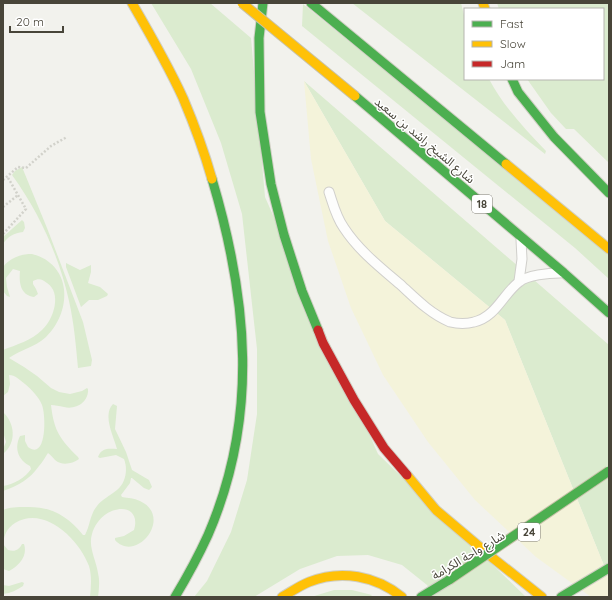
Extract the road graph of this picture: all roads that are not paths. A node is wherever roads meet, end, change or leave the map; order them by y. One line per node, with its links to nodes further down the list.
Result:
1 (242, 3): 8 (main road, شارع الشيخ راشد بن سعيد / 18, bridge)
2 (263, 3): 21 (main road)
3 (310, 3): 9 (main road)
4 (133, 4): 17 (main road)
5 (512, 80): 7 (main road)
6 (329, 192): 11 (lane)
7 (609, 193)
8 (520, 236): 10 (main road, شارع الشيخ راشد بن سعيد / 18); 11 (lane)
9 (609, 250)
10 (564, 273): 11 (lane); 12 (main road, شارع الشيخ راشد بن سعيد / 18)
11 (519, 281)
12 (609, 313)
13 (609, 471): 16 (main road, bridge)
14 (589, 496): 16 (main road, شارع واحة الكرامة / 24, bridge)
15 (608, 568): 22 (main road)
16 (450, 580): 20 (main road, شارع واحة الكرامة / 24)
17 (175, 597)
18 (282, 597): 19 (main road)
19 (402, 597)
20 (421, 597)
21 (542, 597)
22 (561, 597)

